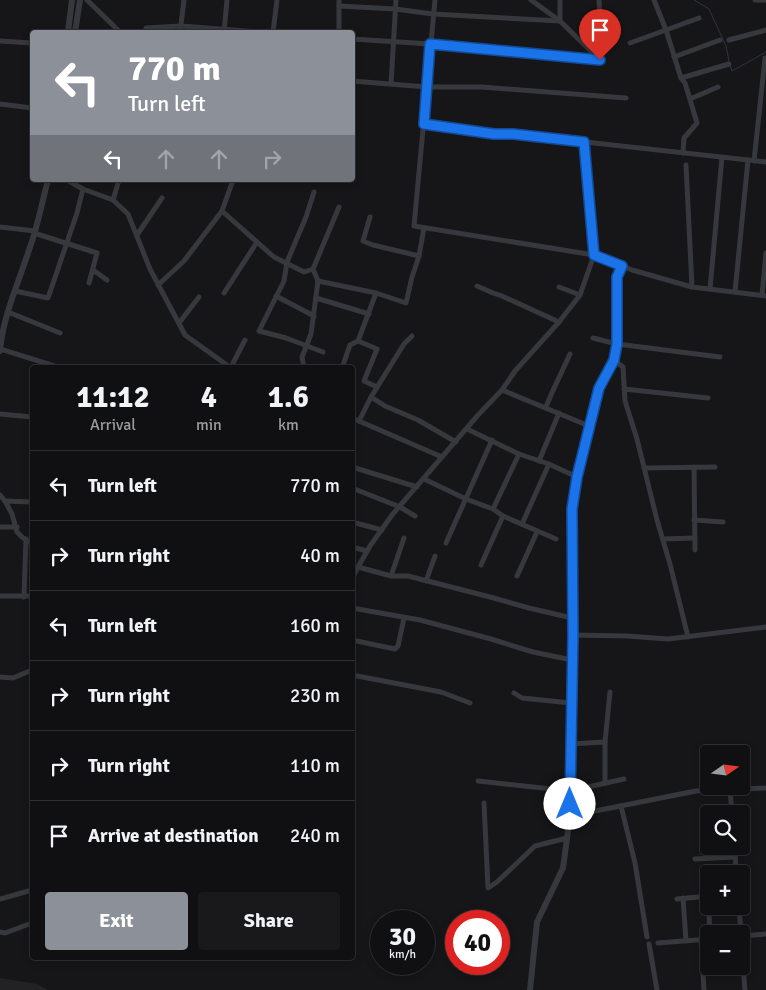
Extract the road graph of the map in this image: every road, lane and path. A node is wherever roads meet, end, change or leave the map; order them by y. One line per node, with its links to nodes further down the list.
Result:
1 (72, 0): 24 (street)
2 (80, 0): 25 (street)
3 (87, 0): 26 (street)
4 (184, 0): 22 (street)
5 (227, 0): 29 (street)
6 (277, 0): 30 (street)
7 (396, 0): 17 (street)
8 (435, 0): 19 (street)
9 (531, 0): 18 (street)
10 (541, 0): 18 (street)
11 (560, 0): 21 (street)
12 (599, 0): 44 (street)
13 (654, 0): 32 (street)
14 (755, 0): 15 (street)
15 (766, 0)
16 (339, 3): 17 (street); 31 (street)
17 (395, 9): 19 (street); 38 (street)
18 (542, 9): 21 (street)
19 (433, 14): 21 (street); 41 (street)
20 (699, 18): 32 (street)
21 (560, 21): 44 (street)
22 (181, 26): 23 (street); 27 (street); 28 (street)
23 (146, 28)
24 (68, 30)
25 (75, 30)
26 (118, 30)
27 (180, 30)
28 (215, 30)
29 (224, 30)
30 (274, 30)
31 (339, 30)
32 (666, 30): 39 (street); 42 (street)
33 (766, 30): 36 (street)
34 (355, 39): 38 (street)
35 (720, 40): 42 (street)
36 (729, 40)
37 (0, 41): 40 (street)
38 (394, 42): 41 (street); 48 (street)
39 (630, 43)
40 (30, 44)
41 (430, 44): 44 (street); 49 (street)
42 (674, 57): 46 (street)
43 (764, 58): 59 (street)
44 (600, 60)
45 (729, 64): 46 (street)
46 (682, 78): 52 (street)
47 (355, 81): 48 (street)
48 (391, 84): 49 (street)
49 (427, 87): 51 (street); 55 (street)
50 (718, 87): 52 (street)
51 (626, 98)
52 (690, 99): 57 (street)
53 (0, 104): 54 (street)
54 (30, 108)
55 (424, 124): 56 (street); 74 (street)
56 (584, 142): 57 (street); 80 (street)
57 (683, 153): 58 (street)
58 (722, 157): 59 (street); 93 (street)
59 (751, 160): 60 (street); 95 (street)
60 (766, 162)
61 (686, 165): 92 (street)
62 (47, 182): 75 (street)
63 (71, 182): 66 (street)
64 (118, 182): 69 (street)
65 (232, 182): 71 (street)
66 (83, 189): 69 (street); 78 (street)
67 (314, 192): 82 (street)
68 (162, 198): 76 (street)
69 (113, 200): 76 (street)
70 (339, 207): 84 (street)
71 (222, 211): 77 (street); 89 (street)
72 (370, 217): 81 (street)
73 (0, 227): 75 (street)
74 (424, 228): 80 (street); 81 (street)
75 (35, 231): 78 (street); 94 (street)
76 (137, 235): 89 (street)
77 (257, 242): 82 (street); 96 (street)
78 (67, 243): 85 (street); 94 (street)
79 (766, 253): 100 (street)
80 (594, 255): 83 (street); 98 (street)
81 (418, 256): 97 (street)
82 (287, 262): 84 (street); 99 (street)
83 (622, 266): 92 (street); 113 (street)
84 (313, 269): 87 (street)
85 (93, 270): 86 (street); 88 (street)
86 (107, 280)
87 (318, 281): 97 (street); 102 (street)
88 (88, 283)
89 (158, 285): 107 (street)
90 (477, 286): 106 (street)
91 (559, 287): 98 (street)
92 (692, 287): 93 (street)
93 (710, 289): 95 (street)
94 (15, 291): 103 (street)
95 (735, 292): 100 (street)
96 (224, 293)
97 (376, 293): 104 (street)
98 (580, 295): 106 (street)
99 (276, 296): 105 (street); 114 (street)
100 (764, 296)
101 (199, 297): 107 (street)
102 (316, 298): 104 (street); 105 (street)
103 (8, 312): 108 (street); 115 (street)
104 (369, 314): 112 (street)
105 (314, 316): 114 (street)
106 (559, 322): 127 (street)
107 (179, 323): 121 (street)
108 (60, 333)
109 (412, 336): 125 (street)
110 (593, 338): 113 (street)
111 (244, 340): 122 (street)
112 (358, 341): 124 (street); 125 (street)
113 (617, 344): 118 (street); 119 (street)
114 (306, 346): 116 (street); 123 (street)
115 (0, 350): 120 (street)
116 (323, 352)
117 (570, 354): 130 (street)
118 (720, 357)
119 (614, 360): 126 (street); 136 (street)
120 (46, 365)
121 (228, 365)
122 (232, 365)
123 (303, 365)
124 (342, 365)
125 (377, 387): 128 (street)
126 (624, 389): 129 (street); 147 (street)
127 (502, 390): 130 (street); 137 (street)
128 (371, 397): 135 (street); 139 (street)
129 (708, 398)
130 (546, 407): 131 (street)
131 (559, 413): 136 (street); 142 (street)
132 (0, 414): 133 (street)
133 (30, 417)
134 (355, 419): 135 (street)
135 (359, 421): 141 (street)
136 (590, 426): 148 (street)
137 (467, 429): 138 (street); 139 (street)
138 (492, 440): 140 (street); 153 (street)
139 (456, 442): 141 (street)
140 (519, 454): 142 (street); 157 (street)
141 (442, 457): 149 (street)
142 (539, 461): 143 (street)
143 (549, 464): 148 (street); 163 (street)
144 (694, 467): 145 (street); 147 (street); 160 (street)
145 (715, 467)
146 (355, 468): 150 (street)
147 (644, 468): 172 (street)
148 (577, 477): 190 (street)
149 (424, 479): 150 (street); 153 (street)
150 (417, 487): 156 (street)
151 (355, 489): 156 (street)
152 (0, 495): 154 (street)
153 (466, 499): 157 (street); 174 (street)
154 (6, 501): 155 (street); 165 (street)
155 (30, 502)
156 (400, 507): 158 (street); 166 (street)
157 (493, 509): 159 (street)
158 (415, 516)
159 (503, 516): 163 (street); 179 (street)
160 (694, 520): 161 (street); 169 (street)
161 (723, 522)
162 (355, 523): 166 (street)
163 (522, 524): 167 (street)
164 (0, 527): 165 (street)
165 (17, 527): 170 (street)
166 (382, 530): 177 (street)
167 (537, 532): 171 (street); 183 (street)
168 (404, 538): 182 (street)
169 (695, 538): 172 (street); 176 (street)
170 (26, 539): 173 (street); 187 (street)
171 (556, 539)
172 (663, 539): 193 (street)
173 (30, 542)
174 (446, 543)
175 (355, 548): 177 (street)
176 (695, 550)
177 (367, 551): 180 (street)
178 (435, 556): 184 (street)
179 (481, 565)
180 (358, 567): 181 (street); 182 (street)
181 (355, 574)
182 (391, 576): 184 (street)
183 (517, 576)
184 (426, 581): 190 (street)
185 (0, 596): 187 (street)
186 (30, 596): 187 (street)
187 (24, 597)
188 (355, 609): 189 (street)
189 (404, 618): 194 (street); 195 (street)
190 (572, 618): 192 (street)
191 (766, 626): 193 (street)
192 (573, 635): 193 (street); 195 (street)
193 (688, 637)
194 (355, 641)
195 (572, 660): 202 (street)
196 (30, 671): 198 (street)
197 (355, 676): 201 (street)
198 (0, 677)
199 (610, 692): 203 (street)
200 (514, 693): 202 (street)
201 (470, 703)
202 (571, 703): 204 (street)
203 (606, 742): 204 (street); 207 (street)
204 (570, 744): 211 (street)
205 (624, 780): 207 (street)
206 (478, 781): 211 (street)
207 (605, 783): 211 (street)
208 (750, 788): 209 (street)
209 (766, 788)
210 (700, 790): 213 (street)
211 (570, 791): 214 (street)
212 (484, 803): 215 (street)
213 (622, 806): 214 (street); 228 (street)
214 (570, 816): 215 (street)
215 (567, 838): 235 (street)
216 (735, 857): 217 (street); 218 (street)
217 (695, 859)
218 (735, 865)
219 (30, 891): 222 (street)
220 (700, 897): 221 (street)
221 (683, 898): 223 (street); 230 (street)
222 (0, 899)
223 (677, 899)
224 (30, 924): 225 (street)
225 (0, 932)
226 (766, 934): 227 (street)
227 (750, 935)
228 (647, 938)
229 (700, 940): 230 (street)
230 (686, 941): 231 (street)
231 (658, 943)
232 (649, 944): 236 (street)
233 (703, 975): 237 (street)
234 (744, 975): 238 (street)
235 (530, 990)
236 (657, 990)
237 (704, 990)
238 (745, 990)

